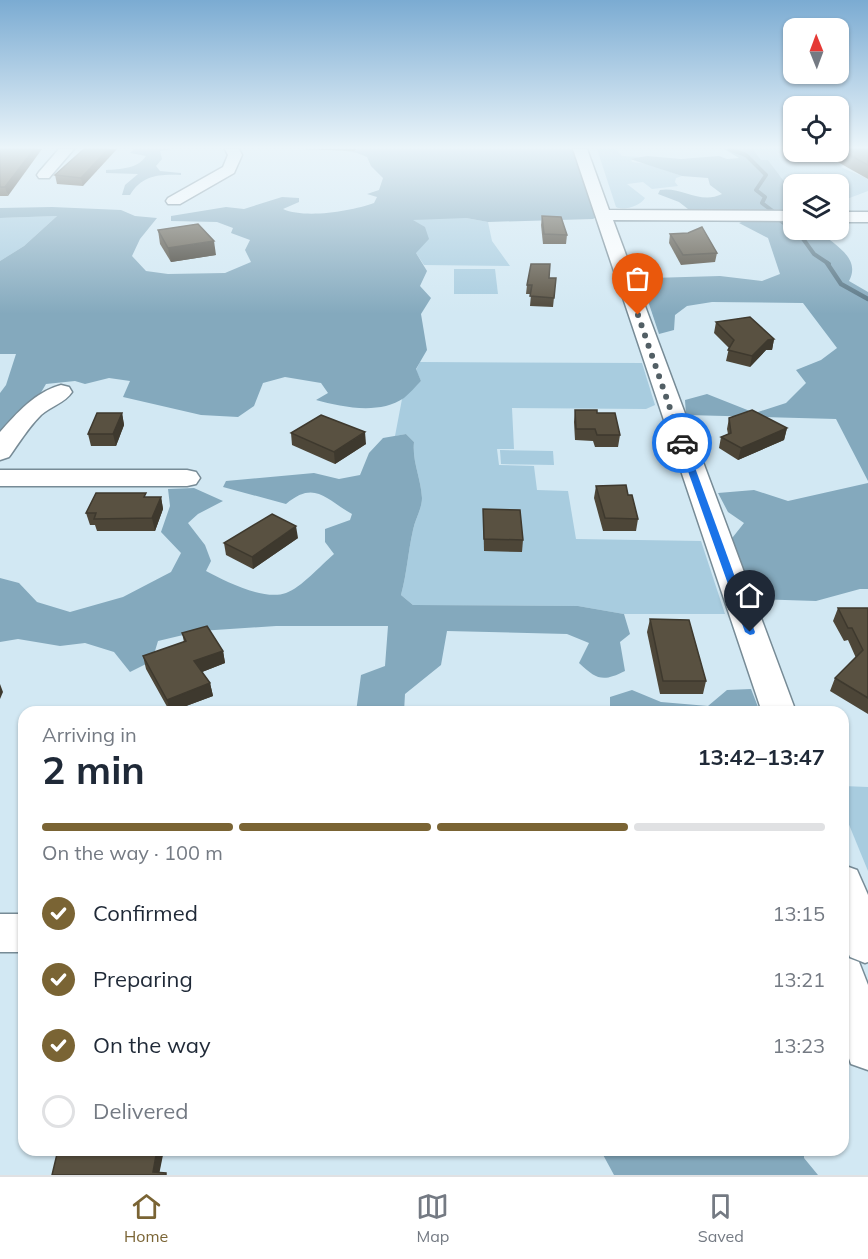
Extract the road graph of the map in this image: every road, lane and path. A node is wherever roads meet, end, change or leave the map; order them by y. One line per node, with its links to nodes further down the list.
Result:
1 (598, 204): 2 (street)
2 (602, 215): 3 (street); 10 (street)
3 (783, 216)
4 (849, 217): 5 (street)
5 (868, 217)
6 (61, 392): 7 (street)
7 (0, 452)
8 (0, 478): 9 (street)
9 (187, 478)
10 (777, 706)
11 (849, 918): 14 (street)
12 (0, 933): 13 (street)
13 (18, 933)
14 (855, 952): 15 (street)
15 (868, 1047)

